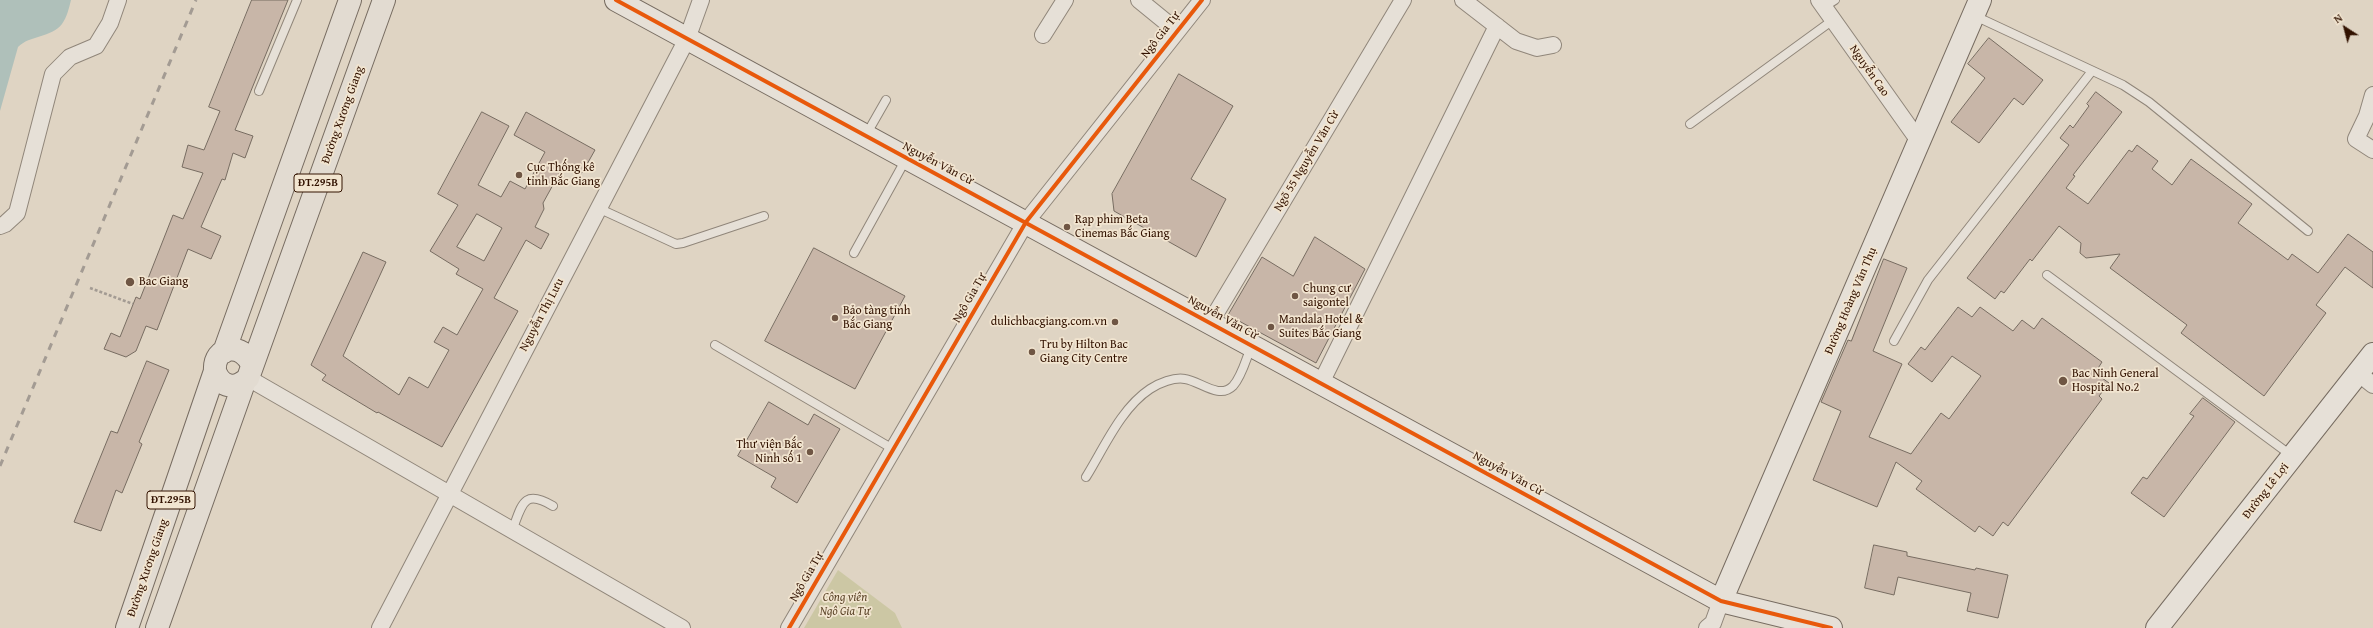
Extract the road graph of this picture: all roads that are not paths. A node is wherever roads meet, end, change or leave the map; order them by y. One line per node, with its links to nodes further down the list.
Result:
1 (118, 0): 31 (street)
2 (297, 0): 20 (lane)
3 (350, 0): 39 (main road, ĐT.295B)
4 (384, 0): 42 (main road, Đường Xương Giang / ĐT.295B)
5 (616, 0): 17 (street, Nguyễn Văn Cừ)
6 (701, 0): 17 (street, Nguyễn Thị Lưu)
7 (1065, 0): 16 (street)
8 (1139, 0): 15 (street)
9 (1202, 0): 15 (street, Ngô Gia Tự)
10 (1404, 0): 35 (street, Ngõ 55 Nguyễn Văn Cừ)
11 (1463, 0): 14 (street)
12 (1828, 7): 23 (lane); 25 (street, Nguyễn Cao)
13 (1977, 8): 19 (lane); 25 (street, Đường Hoàng Văn Thụ)
14 (1497, 26): 18 (street); 44 (street)
15 (1177, 31): 30 (street, Ngô Gia Tự)
16 (1043, 35)
17 (687, 39): 24 (street, Nguyễn Văn Cừ); 28 (street, Nguyễn Thị Lưu)
18 (1553, 45)
19 (2092, 71): 32 (lane); 36 (lane)
20 (259, 91)
21 (2373, 95): 26 (street)
22 (886, 100): 24 (lane)
23 (1690, 124)
24 (865, 136): 27 (street, Nguyễn Văn Cừ)
25 (1919, 141): 51 (street, Đường Hoàng Văn Thụ)
26 (2373, 150)
27 (907, 158): 30 (street, Nguyễn Văn Cừ); 33 (lane)
28 (598, 208): 29 (lane); 48 (street, Nguyễn Thị Lưu)
29 (764, 216)
30 (1026, 222): 35 (street, Nguyễn Văn Cừ); 45 (street, Ngô Gia Tự)
31 (0, 226)
32 (2308, 231)
33 (854, 253)
34 (2047, 275): 46 (lane)
35 (1210, 323): 38 (street, Nguyễn Văn Cừ)
36 (1894, 341)
37 (715, 345): 45 (lane)
38 (1252, 345): 44 (street, Nguyễn Văn Cừ); 47 (lane)
39 (224, 352): 41 (main road, ĐT.295B); 42 (main road)
40 (2373, 354): 43 (street, Đường Lê Lợi)
41 (215, 372): 42 (main road); 52 (main road, Đường Xương Giang / ĐT.295B)
42 (248, 375): 48 (street); 53 (main road, Đường Xương Giang / ĐT.295B)
43 (2366, 379): 46 (street, Đường Lê Lợi)
44 (1321, 383): 51 (street, Nguyễn Văn Cừ)
45 (893, 449): 56 (street, Ngô Gia Tự)
46 (2293, 456): 59 (street, Đường Lê Lợi)
47 (1086, 477)
48 (448, 494): 50 (street); 54 (street, Nguyễn Thị Lưu)
49 (554, 506): 50 (lane)
50 (512, 530): 55 (street)
51 (1721, 601): 57 (street); 58 (street, Nguyễn Văn Cừ)
52 (127, 628)
53 (157, 628)
54 (380, 628)
55 (682, 628)
56 (789, 628)
57 (1707, 628)
58 (1831, 628)
59 (2157, 628)

